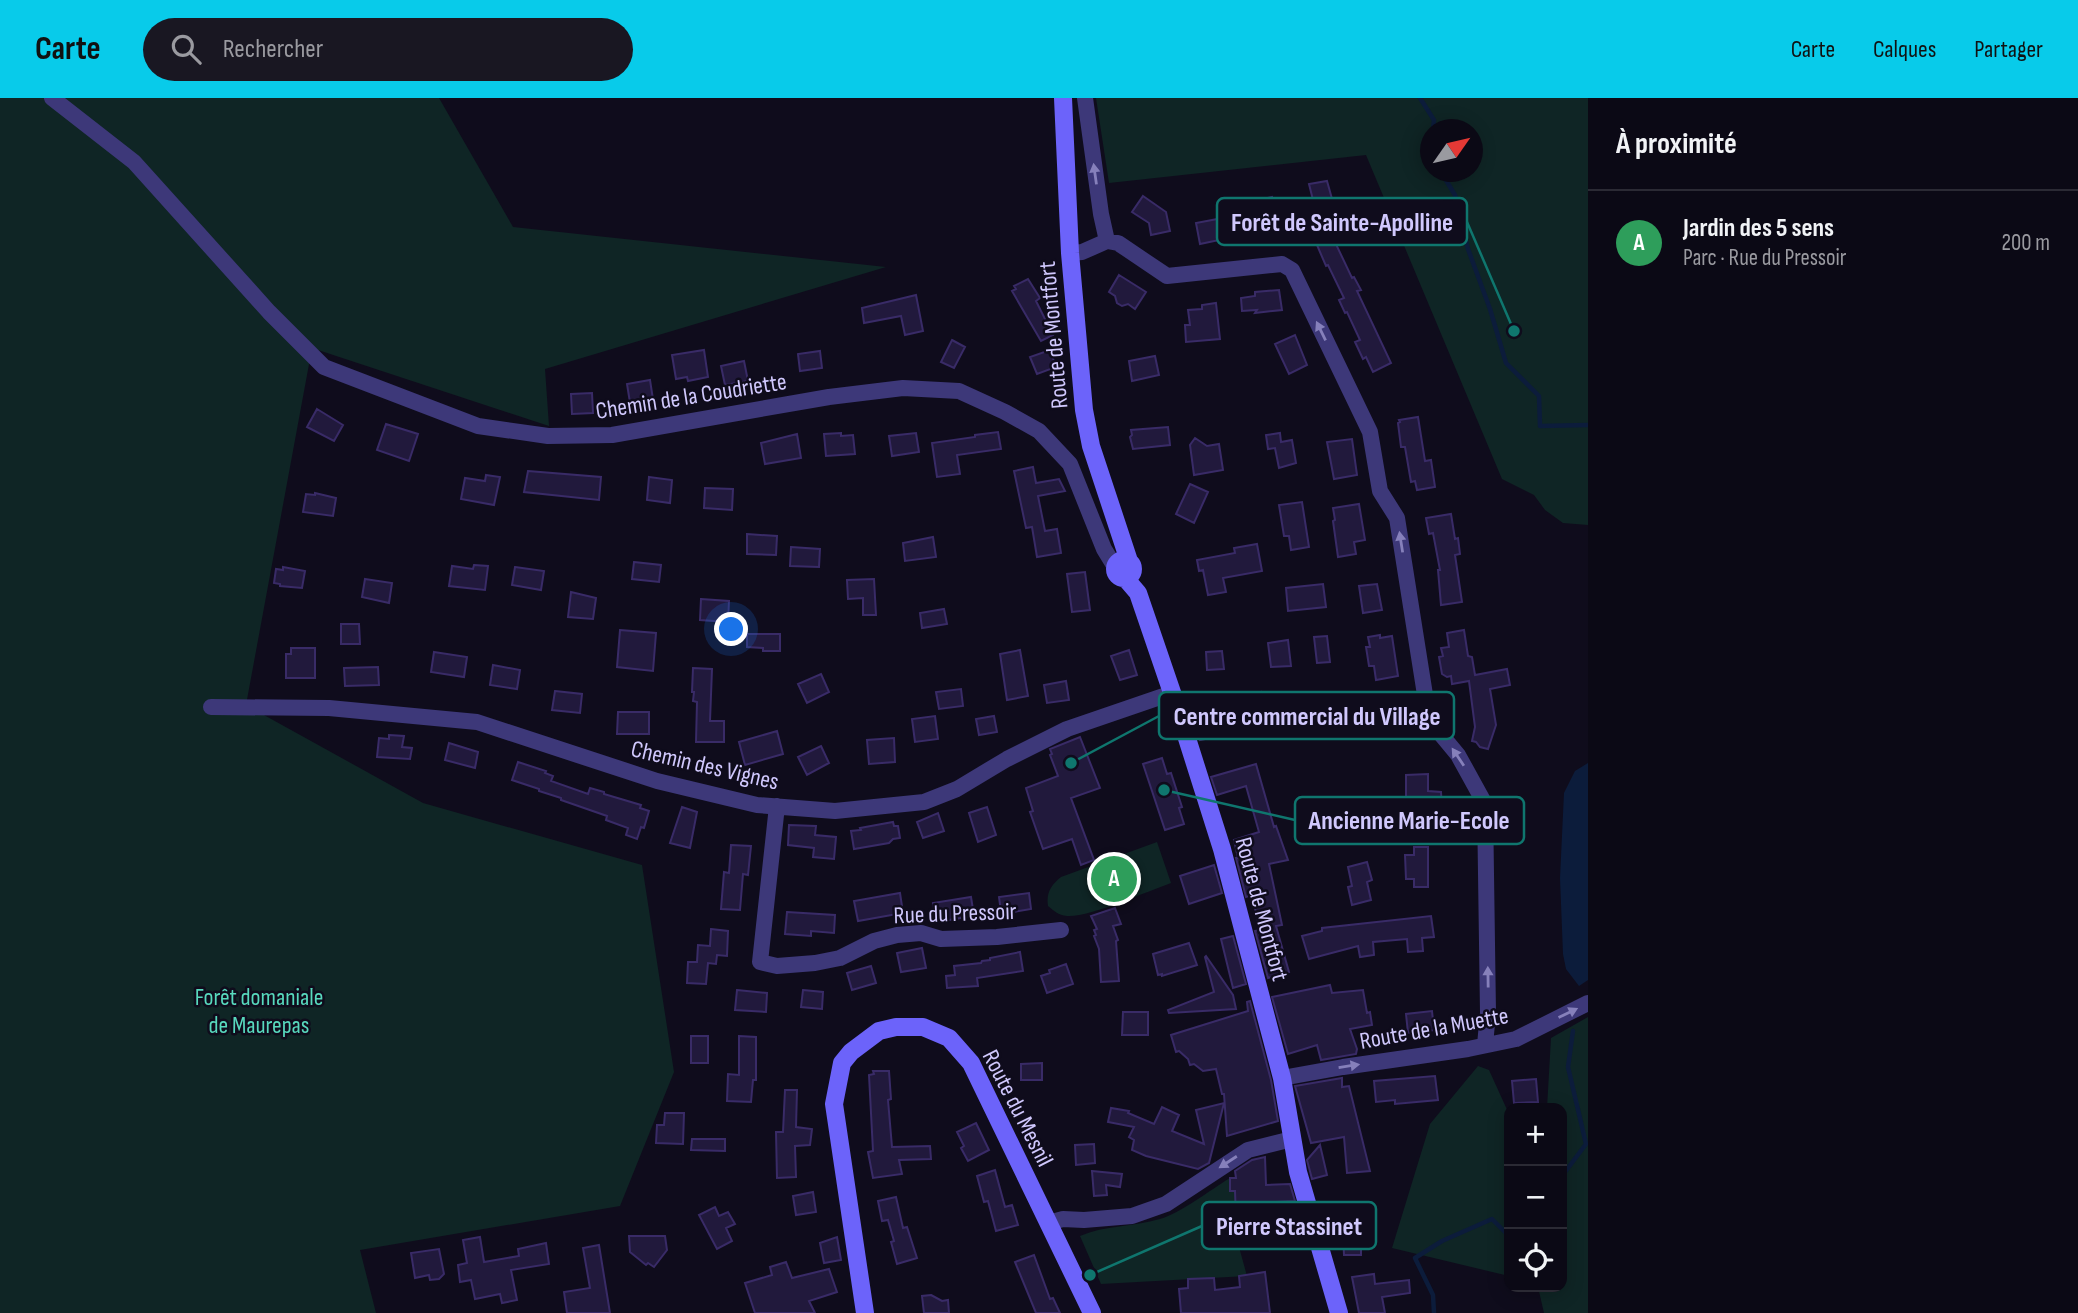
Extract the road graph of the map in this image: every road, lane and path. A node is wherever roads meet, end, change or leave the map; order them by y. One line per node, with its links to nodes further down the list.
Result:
1 (52, 98): 6 (street, Chemin de la Coudriette)
2 (1063, 98): 5 (street, Route de Montfort)
3 (1085, 98): 4 (street, one-way to 3)
4 (1107, 241): 5 (street); 12 (street, one-way to 4)
5 (1070, 253): 6 (street, Route de Montfort)
6 (1124, 569): 7 (street, Route de Montfort)
7 (1172, 693): 9 (street, Chemin des Vignes); 13 (street, Route de Montfort)
8 (211, 707): 9 (street, Chemin des Vignes)
9 (777, 806): 10 (street, Rue du Pressoir)
10 (1061, 930)
11 (1588, 1003): 12 (street, Route de la Muette, one-way to 11)
12 (1485, 1045): 13 (street, Route de la Muette, one-way to 12)
13 (1282, 1078): 14 (street, Route de Montfort)
14 (1292, 1139): 15 (street, one-way to 15); 18 (street, Route de Montfort)
15 (1048, 1223): 16 (street, Route du Mesnil); 17 (street, Route du Mesnil)
16 (865, 1313)
17 (1092, 1313)
18 (1339, 1313)

